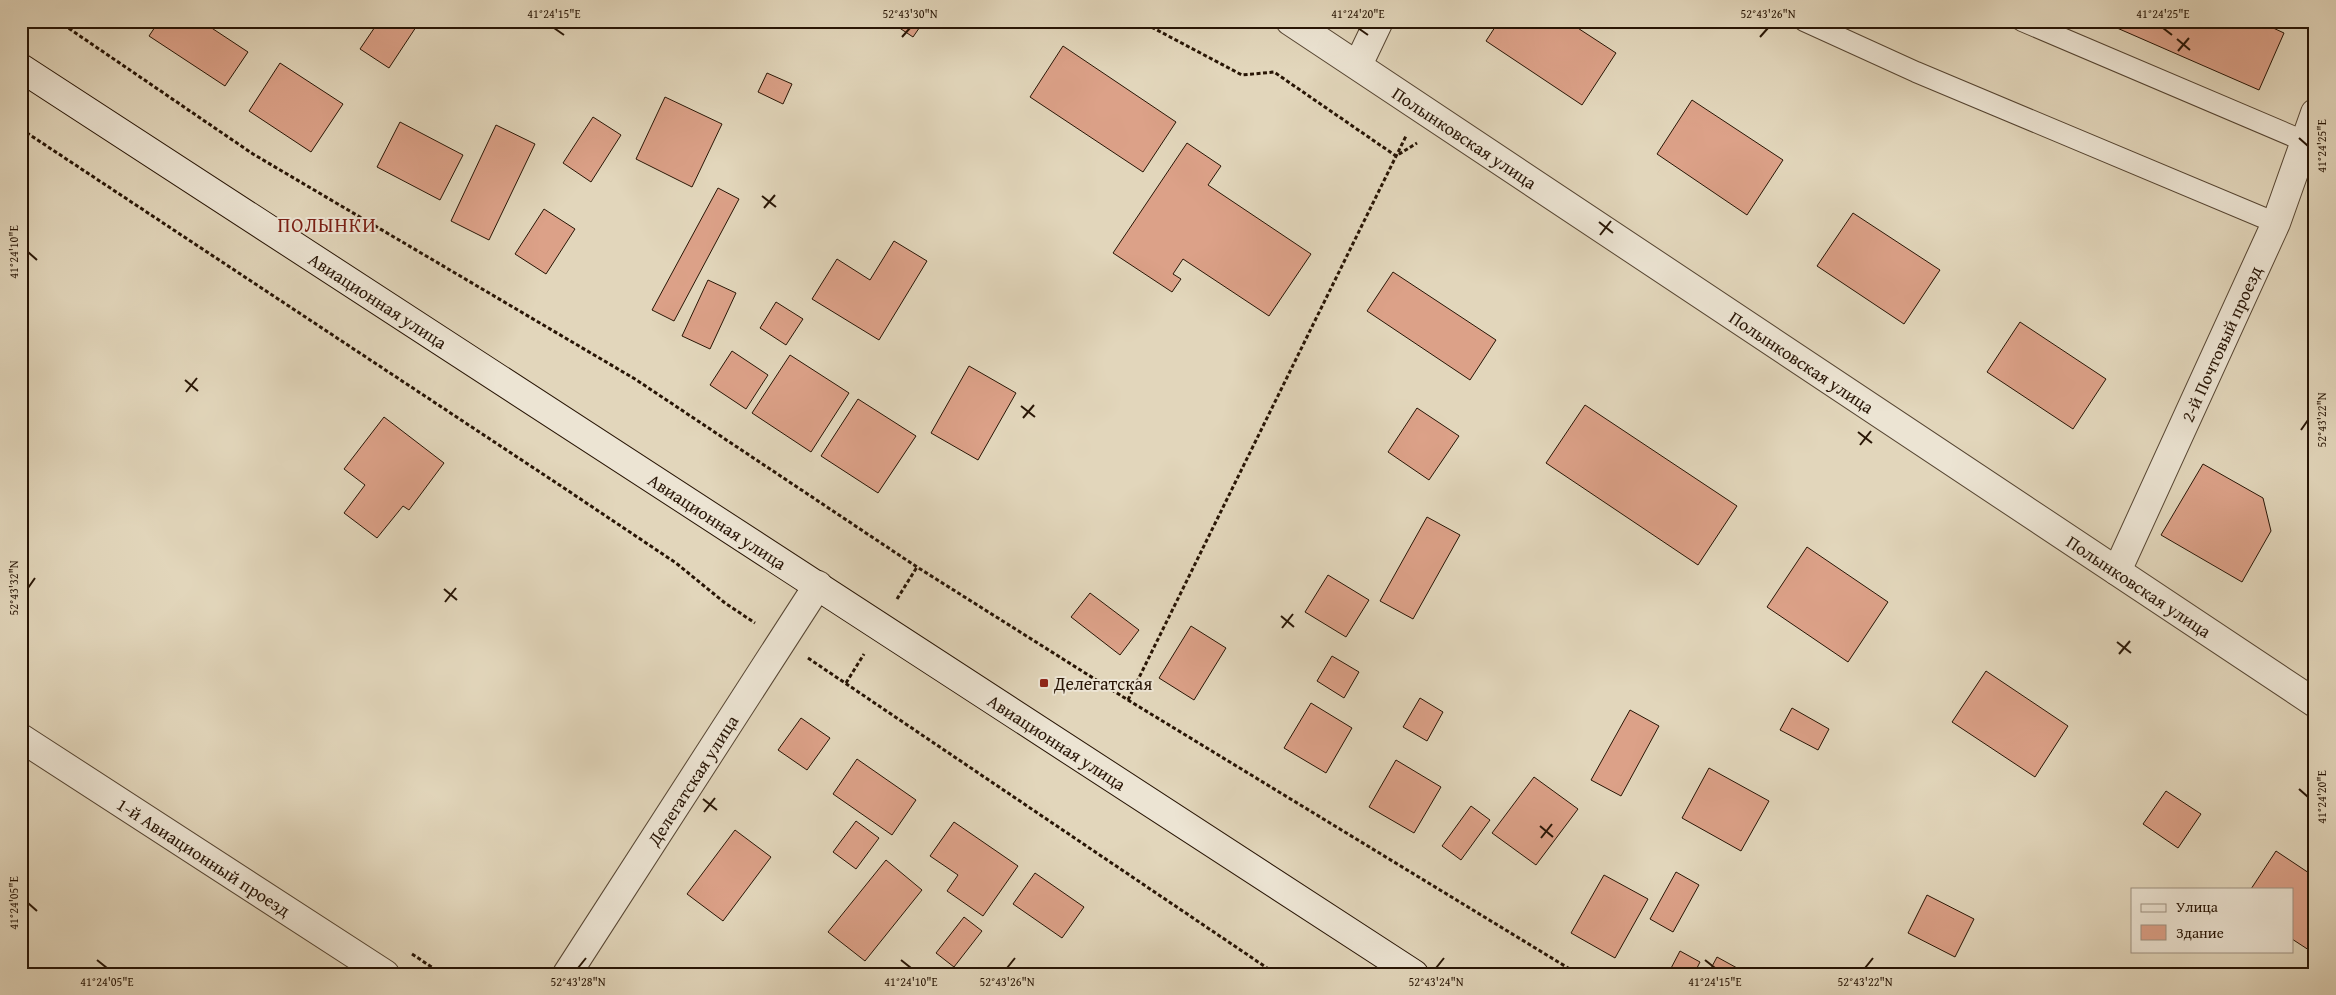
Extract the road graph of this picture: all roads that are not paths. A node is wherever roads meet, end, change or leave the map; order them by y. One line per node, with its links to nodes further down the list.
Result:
1 (1290, 21): 5 (street, Полынковская улица)
2 (1379, 21): 5 (street)
3 (1804, 21): 9 (lane)
4 (2022, 21): 8 (lane)
5 (1358, 65): 10 (street, Полынковская улица)
6 (21, 68): 11 (street, Авиационная улица)
7 (2315, 113): 8 (street, 2-й Почтовый проезд)
8 (2304, 142): 9 (street, 2-й Почтовый проезд)
9 (2276, 224): 10 (street, 2-й Почтовый проезд)
10 (2118, 571): 12 (street, Полынковская улица)
11 (818, 585): 15 (street, Делегатская улица); 16 (street, Авиационная улица)
12 (2315, 703)
13 (21, 738): 14 (street, 1-й Авиационный проезд)
14 (385, 974)
15 (567, 974)
16 (1414, 974)

